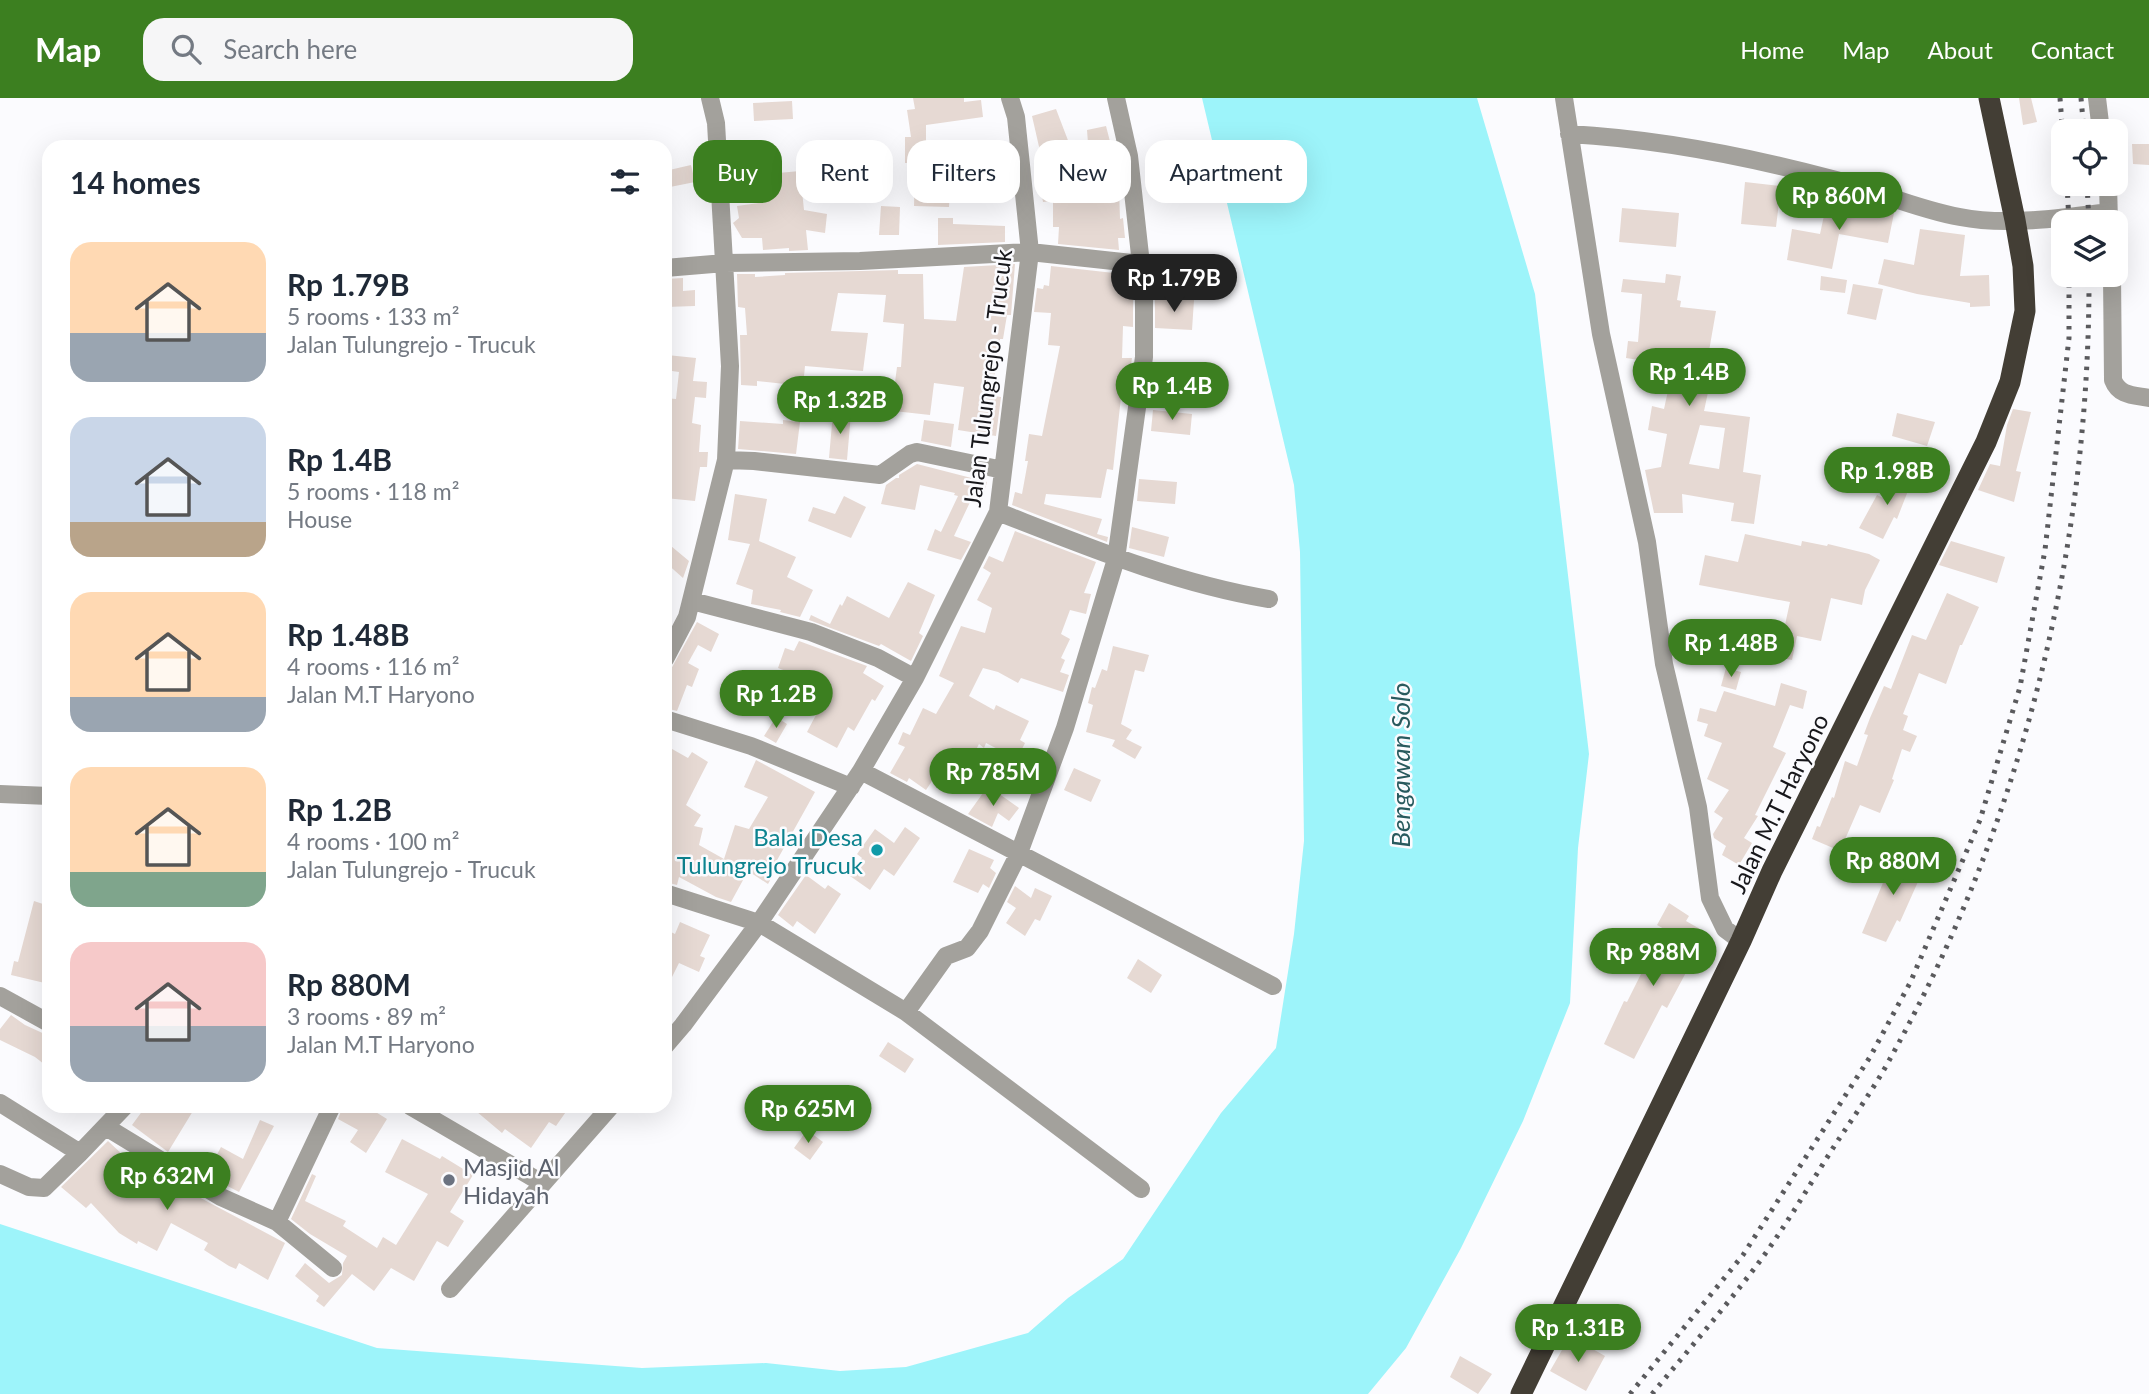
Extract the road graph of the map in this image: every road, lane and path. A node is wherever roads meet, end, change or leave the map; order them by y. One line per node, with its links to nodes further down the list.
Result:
1 (710, 98): 12 (street)
2 (1010, 98): 11 (street, Jalan Tulungrejo - Trucuk)
3 (1116, 98): 13 (street)
4 (1564, 98): 8 (street)
5 (1989, 98): 10 (highway, Jalan M.T Haryono)
6 (2097, 98): 7 (street)
7 (2100, 119)
8 (1569, 134): 10 (street); 33 (street)
9 (2051, 219): 10 (street)
10 (2015, 220): 33 (highway, Jalan M.T Haryono)
11 (1030, 252): 12 (street); 13 (street); 18 (street, Jalan Tulungrejo - Trucuk)
12 (724, 262): 14 (street); 17 (street)
13 (1141, 264): 20 (street)
14 (672, 267)
15 (2112, 287): 16 (street)
16 (2149, 398)
17 (726, 460): 18 (street); 22 (street)
18 (1003, 470): 19 (street, Jalan Tulungrejo - Trucuk)
19 (998, 512): 20 (street); 24 (street, Jalan Tulungrejo - Trucuk)
20 (1116, 559): 21 (street); 30 (street)
21 (1269, 599)
22 (692, 601): 23 (street); 24 (street)
23 (672, 644)
24 (915, 678): 26 (street, Jalan Tulungrejo - Trucuk)
25 (672, 721): 27 (street)
26 (861, 771): 27 (street, Jalan Tulungrejo - Trucuk); 30 (street)
27 (850, 787): 32 (street, Jalan Tulungrejo - Trucuk)
28 (0, 794): 29 (street)
29 (42, 796)
30 (1019, 853): 34 (street); 36 (street)
31 (672, 895): 32 (street)
32 (759, 923): 36 (street); 38 (street, Jalan Tulungrejo - Trucuk)
33 (1741, 941): 52 (highway, Jalan M.T Haryono)
34 (1273, 986)
35 (0, 996): 37 (street)
36 (906, 1012): 48 (street)
37 (42, 1019)
38 (672, 1038)
39 (0, 1103): 45 (street)
40 (119, 1113): 44 (street)
41 (329, 1113): 49 (street)
42 (422, 1113): 47 (street)
43 (605, 1113): 47 (street)
44 (106, 1127): 45 (street); 49 (street)
45 (80, 1153): 46 (street)
46 (0, 1174)
47 (542, 1184): 51 (street)
48 (1141, 1189)
49 (277, 1222): 50 (street)
50 (333, 1268)
51 (450, 1289)
52 (1521, 1394)

